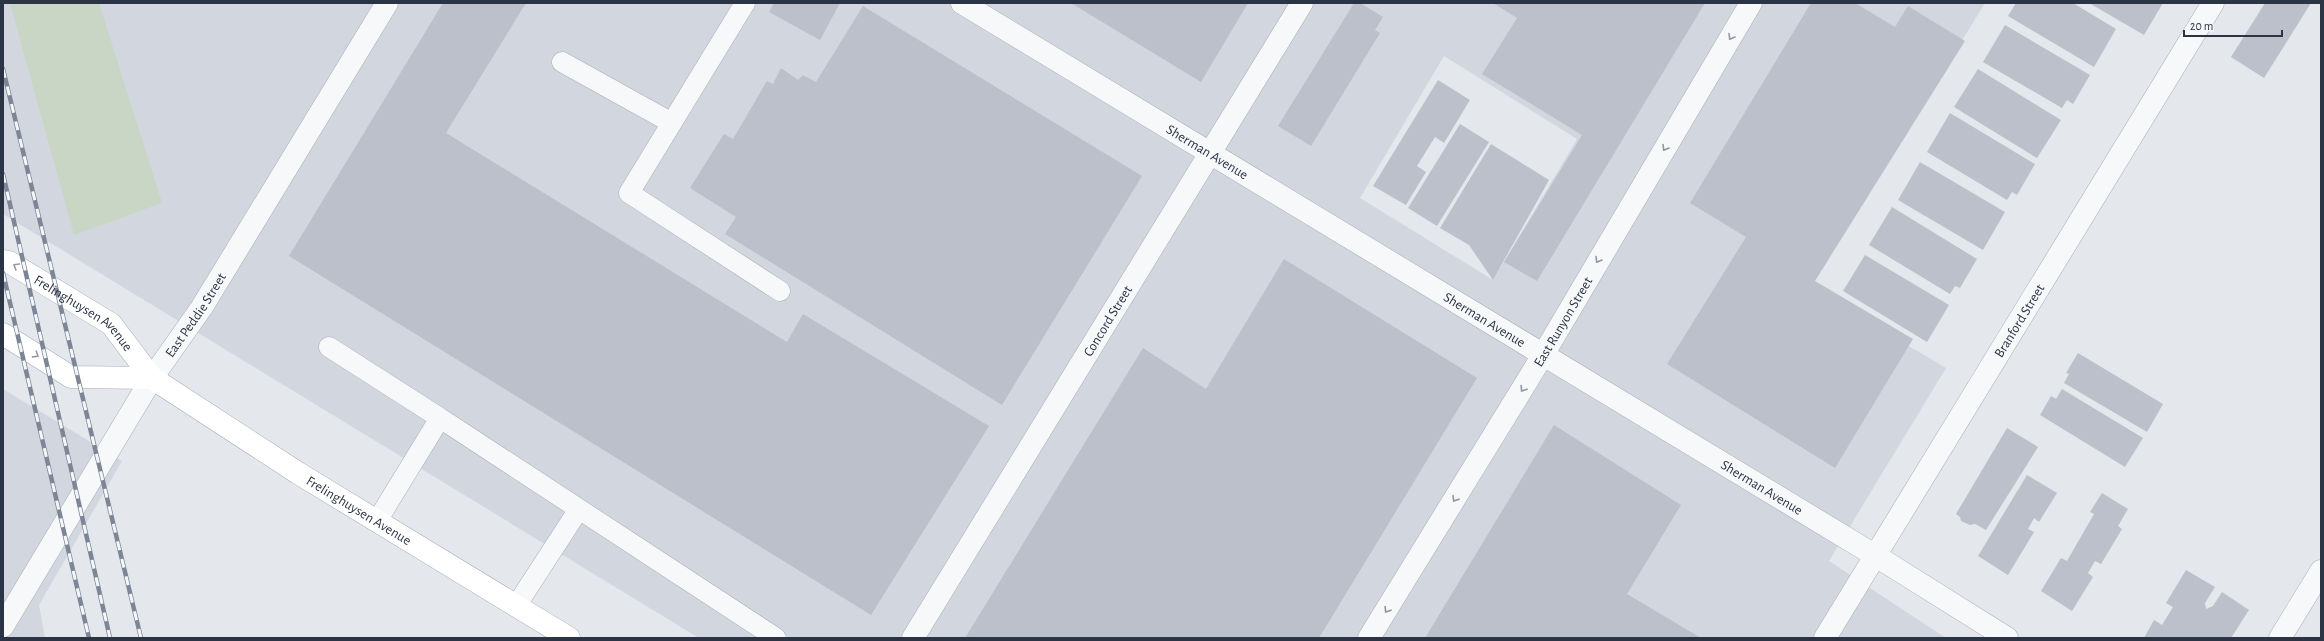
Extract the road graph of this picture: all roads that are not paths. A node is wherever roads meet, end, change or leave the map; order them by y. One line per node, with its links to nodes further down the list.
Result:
1 (387, 3): 15 (street, East Peddie Street)
2 (745, 3): 8 (lane)
3 (962, 3): 9 (street, Sherman Avenue)
4 (1302, 3): 9 (street, Concord Street)
5 (1751, 3): 14 (street, East Runyon Street, one-way to 14)
6 (2213, 3): 19 (street, Branford Street)
7 (562, 62): 8 (lane)
8 (672, 123): 11 (lane)
9 (1210, 153): 14 (street, Sherman Avenue); 25 (street, Concord Street)
10 (3, 261): 15 (main road, Frelinghuysen Avenue, one-way to 10)
11 (780, 291)
12 (3, 334): 15 (main road, Frelinghuysen Avenue, one-way to 15)
13 (329, 347): 16 (lane)
14 (1544, 355): 19 (street, Sherman Avenue); 26 (street, East Runyon Street, one-way to 26)
15 (152, 378): 18 (main road, Frelinghuysen Avenue); 22 (street, East Peddie Street)
16 (440, 418): 17 (lane); 18 (lane)
17 (580, 509): 21 (lane); 24 (lane)
18 (377, 521): 21 (main road, Frelinghuysen Avenue)
19 (1876, 556): 27 (street, Branford Street); 28 (street, Sherman Avenue)
20 (2321, 571): 29 (street)
21 (516, 606): 23 (main road, Frelinghuysen Avenue)
22 (3, 626)
23 (569, 638)
24 (776, 638)
25 (913, 638)
26 (1369, 638)
27 (1825, 638)
28 (2007, 638)
29 (2280, 638)

